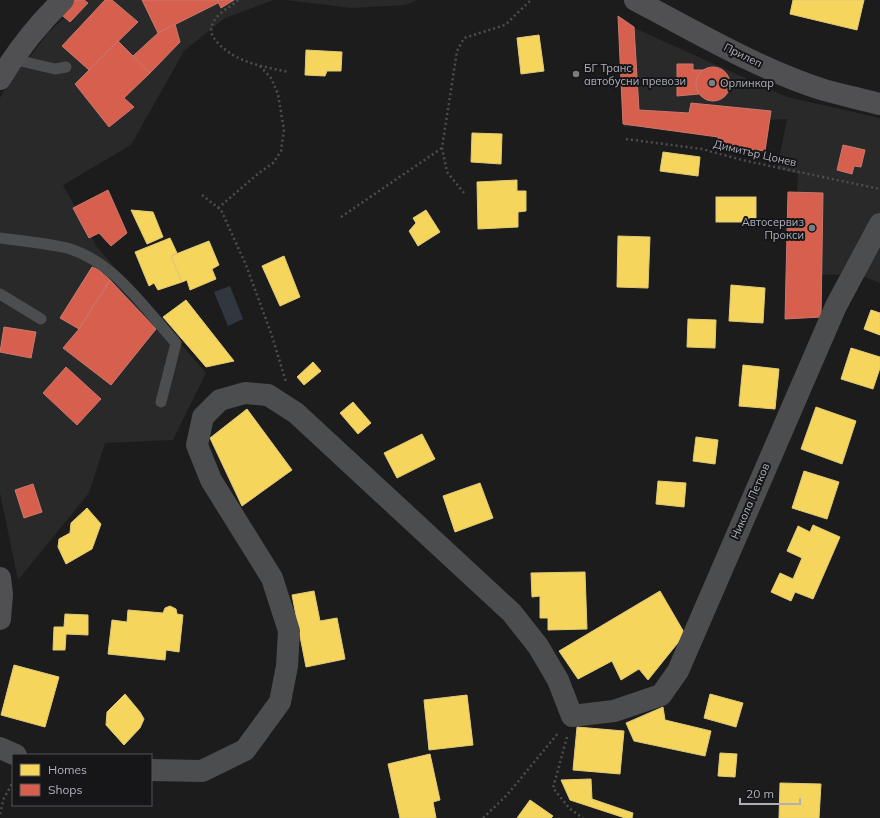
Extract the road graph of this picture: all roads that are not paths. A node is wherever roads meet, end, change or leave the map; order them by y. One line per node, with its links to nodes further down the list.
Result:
1 (63, 0): 3 (street)
2 (635, 0): 6 (street, Прилеп)
3 (12, 59): 4 (lane); 5 (street)
4 (66, 67)
5 (0, 79)
6 (880, 104)
7 (880, 225): 16 (street, Никола Петков)
8 (0, 238): 11 (lane)
9 (0, 294): 10 (lane)
10 (41, 319)
11 (161, 402)
12 (0, 578): 13 (street)
13 (0, 619)
14 (0, 748): 15 (street)
15 (14, 754)
16 (152, 770)

